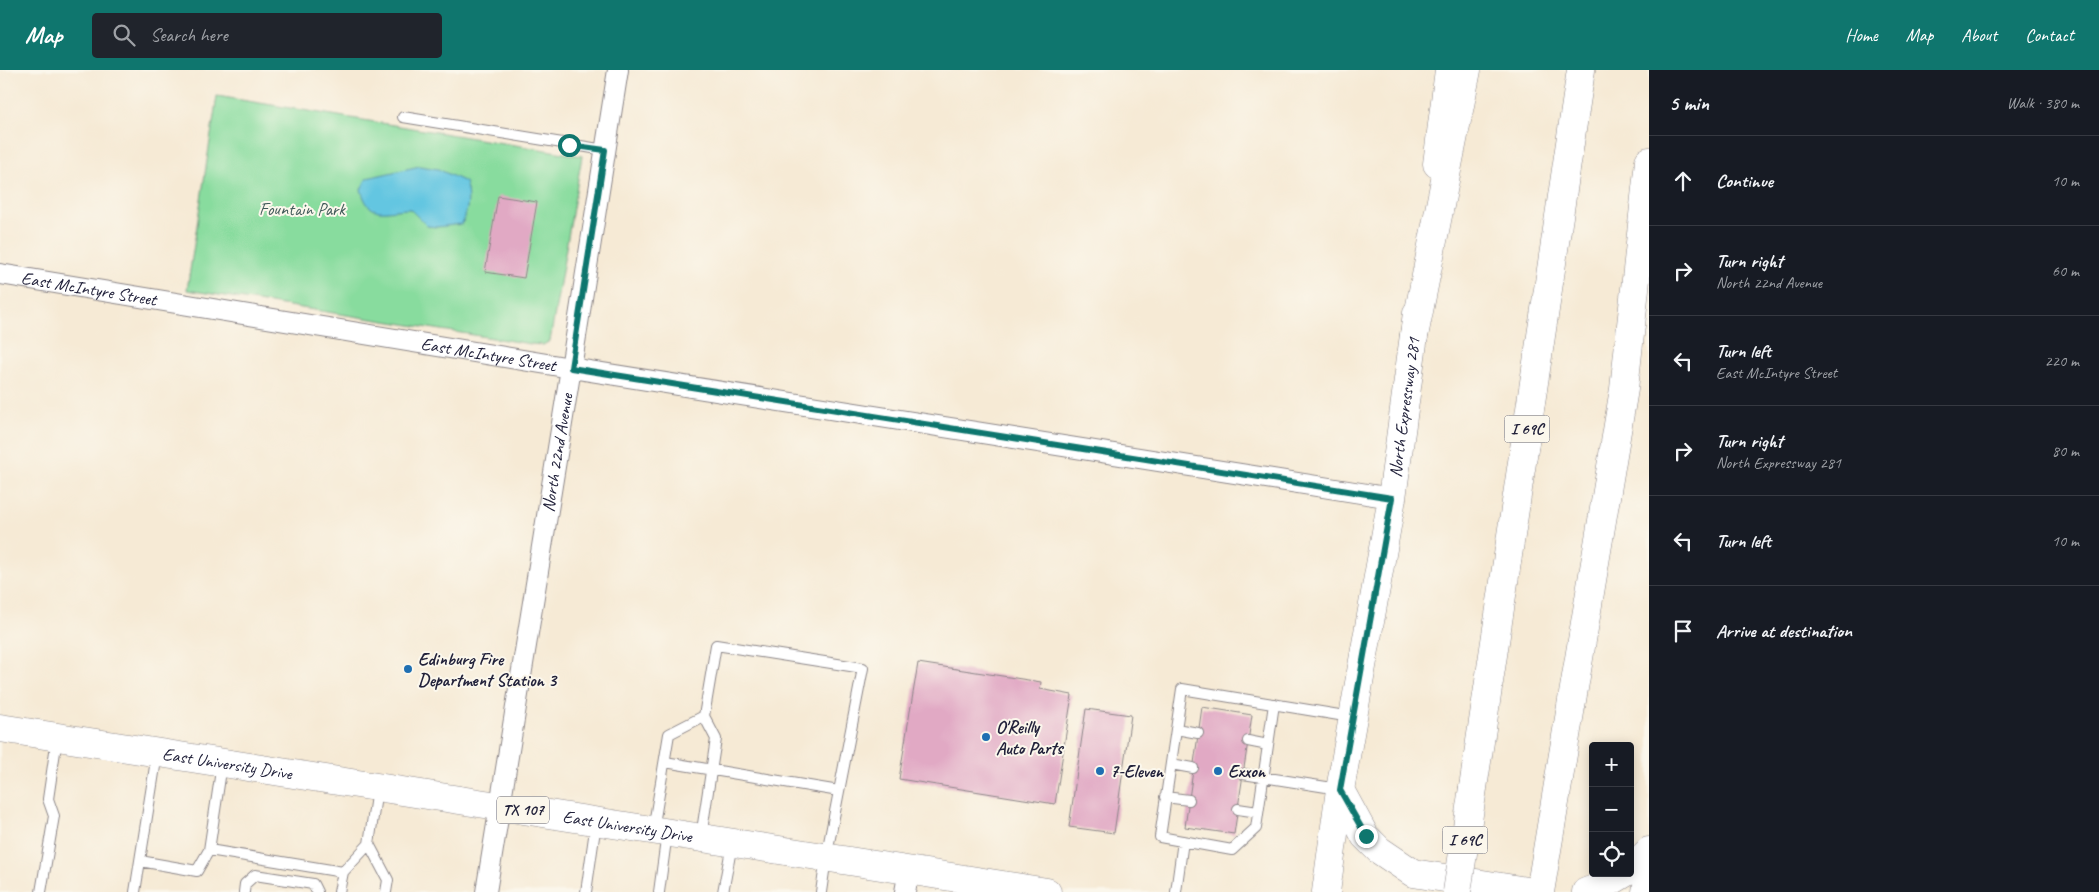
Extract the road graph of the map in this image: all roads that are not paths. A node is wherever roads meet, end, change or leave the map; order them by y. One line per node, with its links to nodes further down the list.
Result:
1 (618, 70): 7 (street, North 22nd Avenue)
2 (1449, 70): 12 (main road, North Expressway 281)
3 (1467, 70): 12 (main road)
4 (1575, 70): 9 (main road)
5 (1581, 70): 9 (main road, I 69C)
6 (403, 117): 7 (lane)
7 (605, 150): 13 (street, North 22nd Avenue)
8 (1649, 161): 14 (main road)
9 (1566, 173): 71 (main road, I 69C, bridge)
10 (0, 274): 13 (street, East McIntyre Street)
11 (1649, 280): 14 (main road)
12 (1414, 336): 15 (main road, North Expressway 281)
13 (571, 368): 15 (street, East McIntyre Street); 38 (street, North 22nd Avenue)
14 (1624, 389): 73 (main road)
15 (1392, 498): 18 (main road, North Expressway 281)
16 (1274, 704): 18 (lane); 20 (lane); 24 (lane)
17 (704, 716): 26 (lane); 30 (lane); 35 (lane)
18 (1352, 717): 34 (main road, North Expressway 281)
19 (0, 728): 22 (main road, East University Drive / TX 107)
20 (1176, 729): 21 (lane); 28 (lane)
21 (1198, 733)
22 (57, 737): 25 (main road, East University Drive / TX 107); 57 (lane)
23 (1248, 741): 24 (lane)
24 (1268, 745): 32 (lane)
25 (158, 753): 27 (main road, East University Drive / TX 107); 50 (lane)
26 (665, 762): 30 (lane); 42 (lane)
27 (223, 763): 33 (main road, East University Drive / TX 107); 47 (lane)
28 (1171, 764): 29 (lane); 36 (lane)
29 (1193, 768)
30 (711, 770): 35 (lane); 43 (lane)
31 (1243, 774): 32 (lane)
32 (1263, 777): 34 (lane); 40 (lane)
33 (378, 787): 38 (main road, East University Drive / TX 107); 46 (lane)
34 (1340, 790): 70 (main road, North Expressway 281); 72 (main road)
35 (839, 791): 49 (lane)
36 (1165, 797): 37 (lane); 44 (lane)
37 (1188, 800)
38 (499, 806): 41 (main road, East University Drive / TX 107); 63 (street, North 22nd Avenue)
39 (1238, 809): 40 (lane)
40 (1258, 812): 44 (lane)
41 (596, 822): 42 (main road, East University Drive / TX 107); 64 (lane)
42 (660, 831): 43 (main road, East University Drive / TX 107); 65 (lane)
43 (700, 838): 45 (main road, East University Drive / TX 107)
44 (1183, 841): 69 (lane)
45 (732, 842): 49 (main road, East University Drive / TX 107); 66 (lane)
46 (369, 844): 52 (lane); 62 (lane)
47 (210, 850): 50 (lane); 52 (lane)
48 (1649, 851): 51 (main road)
49 (826, 858): 55 (main road, East University Drive / TX 107); 67 (lane)
50 (140, 861): 58 (lane)
51 (1634, 866)
52 (343, 872): 61 (lane)
53 (1649, 874): 75 (main road)
54 (1618, 877): 74 (main road)
55 (907, 881): 56 (main road, East University Drive / TX 107)
56 (977, 886): 68 (main road, East University Drive / TX 107)
57 (41, 892)
58 (135, 892)
59 (244, 892): 60 (lane)
60 (317, 892)
61 (339, 892)
62 (386, 892)
63 (486, 892)
64 (586, 892)
65 (659, 892)
66 (723, 892)
67 (822, 892)
68 (1047, 892)
69 (1176, 892)
70 (1326, 892)
71 (1457, 892)
72 (1533, 892)
73 (1540, 892)
74 (1586, 892)
75 (1646, 892)

